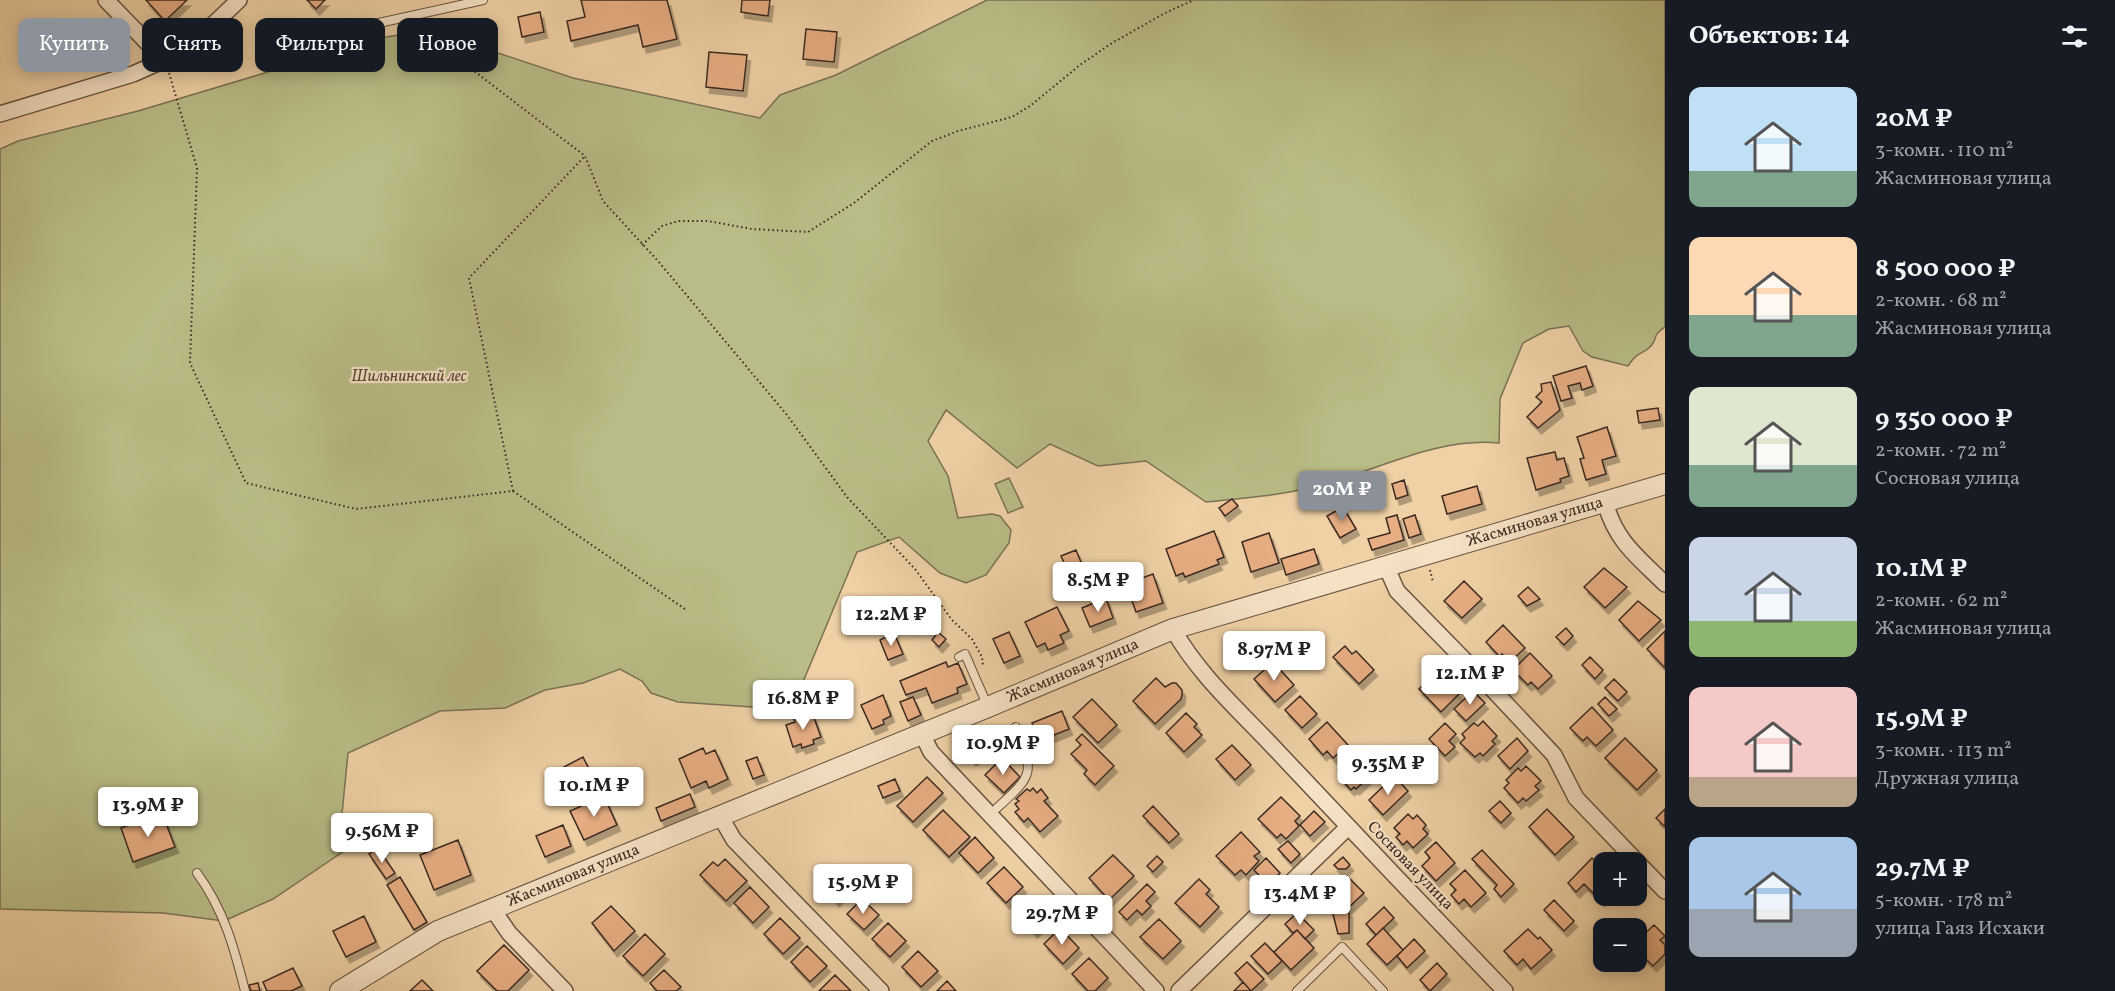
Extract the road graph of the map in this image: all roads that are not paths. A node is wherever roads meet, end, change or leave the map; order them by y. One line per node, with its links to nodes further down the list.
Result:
1 (106, 0): 6 (street)
2 (239, 0): 4 (street)
3 (483, 0): 5 (lane)
4 (220, 18)
5 (385, 21)
6 (142, 37)
7 (142, 70): 8 (street)
8 (0, 114)
9 (1665, 484): 10 (street, Жасминовая улица)
10 (1605, 502): 11 (street, Жасминовая улица); 12 (street)
11 (1386, 566): 13 (street, Жасминовая улица); 22 (street)
12 (1665, 584)
13 (1173, 629): 15 (street, Жасминовая улица); 20 (street, Сосновая улица)
14 (959, 657): 15 (lane)
15 (988, 707): 17 (street, Жасминовая улица)
16 (1016, 727): 18 (lane)
17 (922, 734): 19 (street, Жасминовая улица); 28 (street)
18 (997, 808)
19 (720, 816): 23 (street, Жасминовая улица); 27 (street)
20 (1347, 828): 29 (street); 32 (street, Сосновая улица)
21 (197, 873): 24 (lane)
22 (1665, 891)
23 (492, 908): 25 (street, Жасминовая улица); 26 (street)
24 (245, 991)
25 (340, 991)
26 (565, 991)
27 (881, 991)
28 (1156, 991)
29 (1179, 991)
30 (1297, 991): 31 (lane)
31 (1383, 991)
32 (1505, 991)

